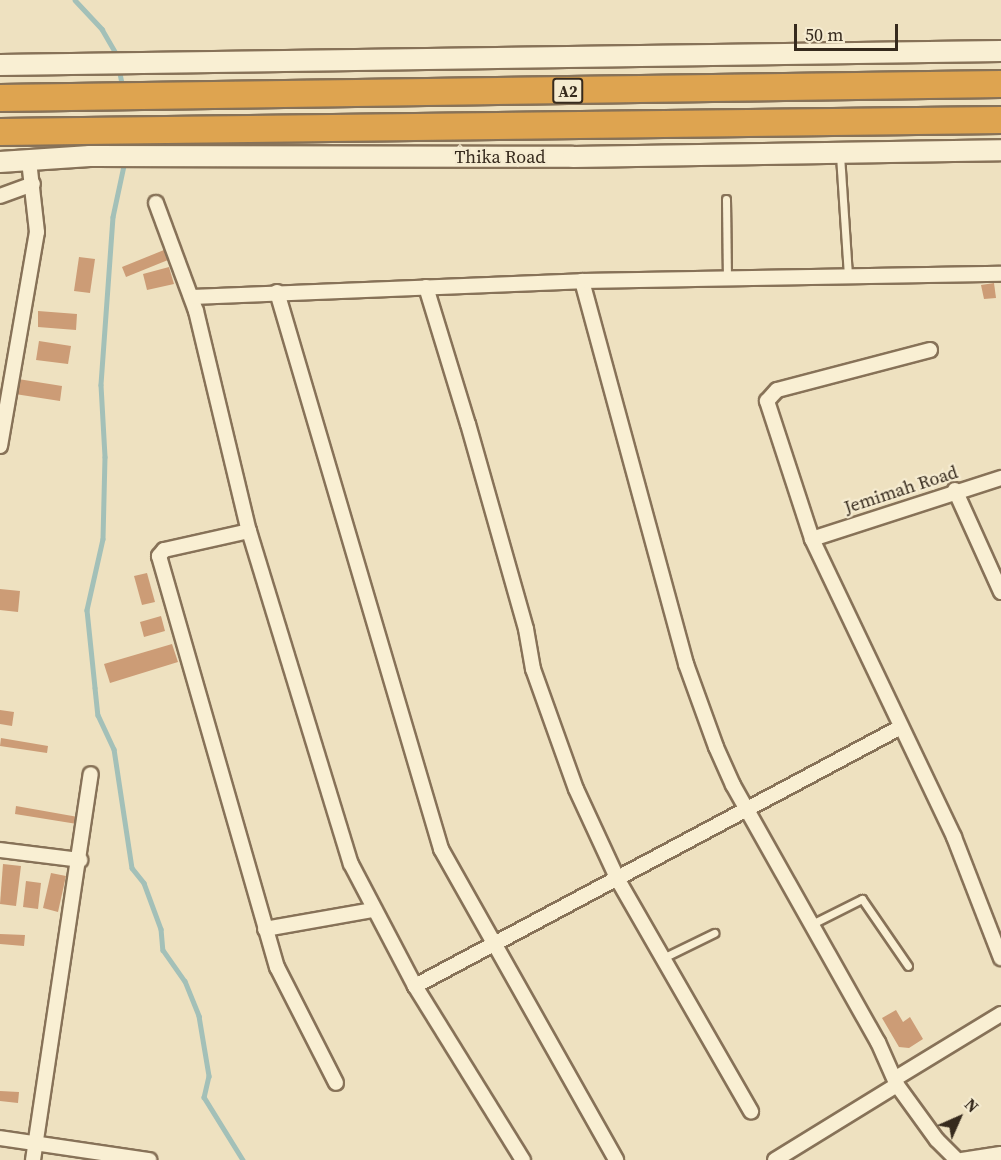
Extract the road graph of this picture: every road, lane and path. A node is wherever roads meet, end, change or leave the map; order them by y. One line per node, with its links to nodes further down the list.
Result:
1 (1001, 51): 2 (main road)
2 (0, 65)
3 (1001, 84): 4 (highway, A2)
4 (0, 98)
5 (1001, 120): 6 (highway, Thika Road / A2)
6 (0, 132)
7 (1001, 150): 8 (main road, Thika Road)
8 (840, 153): 9 (main road, Thika Road); 16 (lane)
9 (28, 161): 10 (main road, Thika Road); 11 (street)
10 (0, 162)
11 (33, 184): 12 (street); 23 (street)
12 (0, 196)
13 (726, 199): 17 (lane)
14 (156, 203): 21 (street)
15 (1001, 274): 16 (street)
16 (848, 276): 17 (street)
17 (727, 279): 18 (street)
18 (582, 280): 19 (street); 31 (street)
19 (426, 286): 20 (street); 34 (street)
20 (277, 292): 21 (street); 39 (street)
21 (192, 297): 26 (street)
22 (930, 350): 27 (street)
23 (0, 446)
24 (1001, 478): 25 (street, Jemimah Road)
25 (955, 490): 27 (street, Jemimah Road); 28 (street)
26 (249, 531): 35 (street); 37 (street)
27 (812, 539): 29 (street)
28 (1001, 592)
29 (901, 727): 31 (street); 41 (street)
30 (91, 774): 33 (street)
31 (747, 809): 34 (street); 36 (street)
32 (0, 850): 33 (street)
33 (80, 860): 49 (street)
34 (618, 880): 39 (street); 40 (street)
35 (373, 910): 37 (street); 43 (street)
36 (812, 924): 42 (lane); 45 (street)
37 (264, 929): 46 (street)
38 (714, 933): 40 (lane)
39 (492, 944): 43 (street); 54 (street)
40 (665, 957): 47 (street)
41 (1001, 958)
42 (908, 966)
43 (415, 986): 53 (street)
44 (1001, 1014): 45 (street)
45 (896, 1082): 55 (street); 56 (street)
46 (336, 1083)
47 (751, 1111)
48 (0, 1138): 49 (street)
49 (36, 1145): 51 (street); 52 (street)
50 (1001, 1154): 57 (street)
51 (33, 1160)
52 (149, 1160)
53 (523, 1160)
54 (616, 1160)
55 (777, 1160)
56 (957, 1160)
57 (962, 1160)

